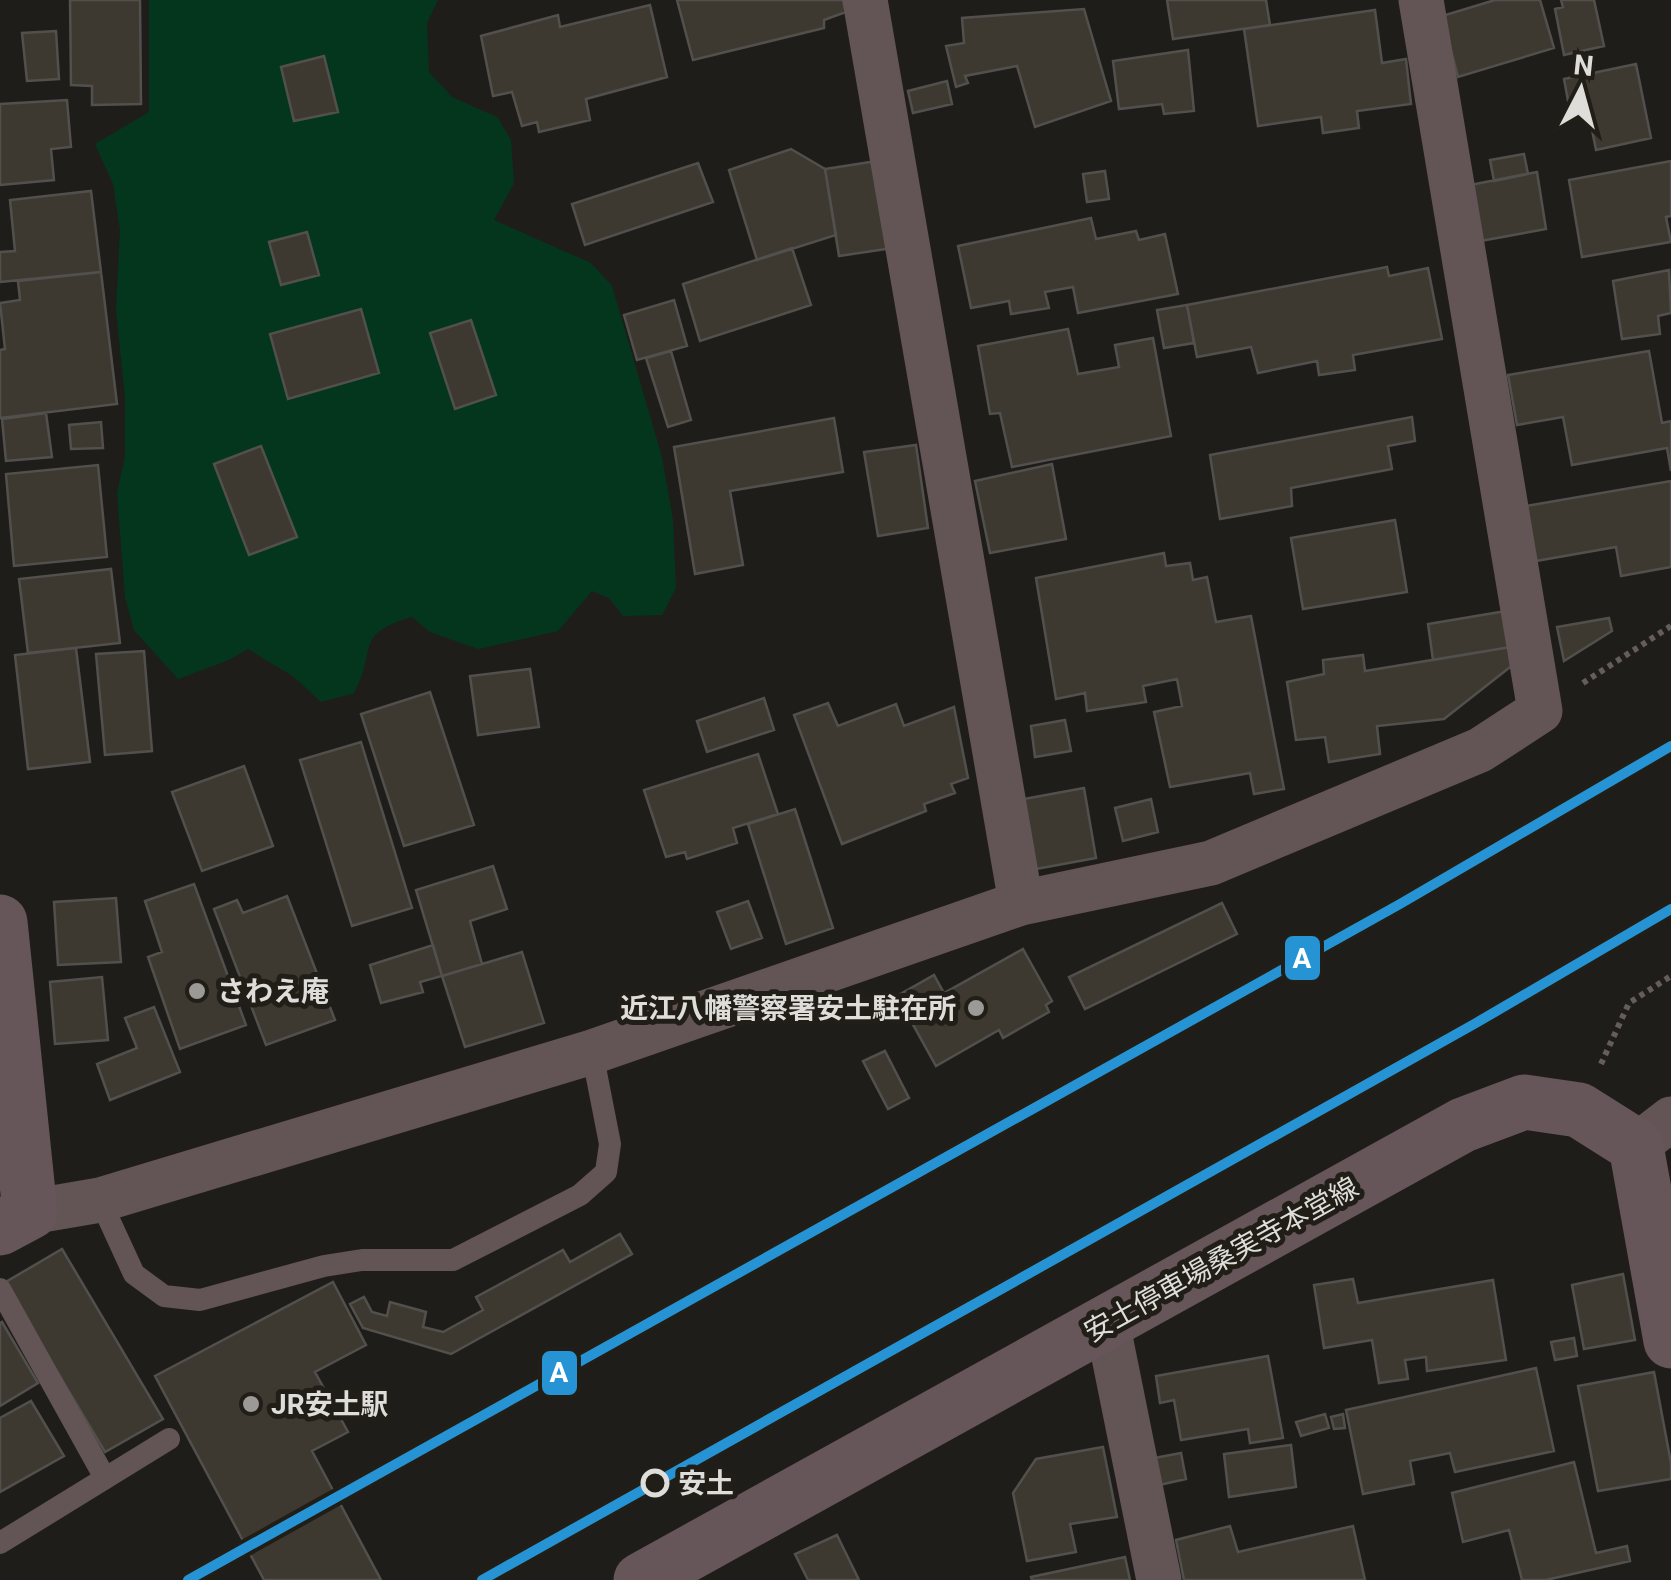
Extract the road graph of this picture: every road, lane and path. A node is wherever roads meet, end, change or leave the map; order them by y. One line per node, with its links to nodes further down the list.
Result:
1 (865, 0): 5 (street)
2 (1426, 1): 4 (street)
3 (1671, 626): 4 (path)
4 (1540, 711): 5 (street)
5 (1021, 902): 8 (street)
6 (0, 922): 12 (main road)
7 (1671, 976): 9 (path)
8 (592, 1052): 11 (street); 11 (lane)
9 (1579, 1110): 10 (main road, 安土停車場桑実寺本堂線); 14 (main road, 安土停車場桑実寺本堂線)
10 (1653, 1132): 15 (main road, 安土停車場桑実寺本堂線)
11 (100, 1200): 12 (street)
12 (15, 1220)
13 (0, 1289): 17 (lane)
14 (1107, 1322): 19 (main road, 安土停車場桑実寺本堂線); 20 (street)
15 (1671, 1341)
16 (168, 1440): 17 (lane)
17 (105, 1478): 18 (lane)
18 (0, 1544)
19 (641, 1580)
20 (1159, 1580)

